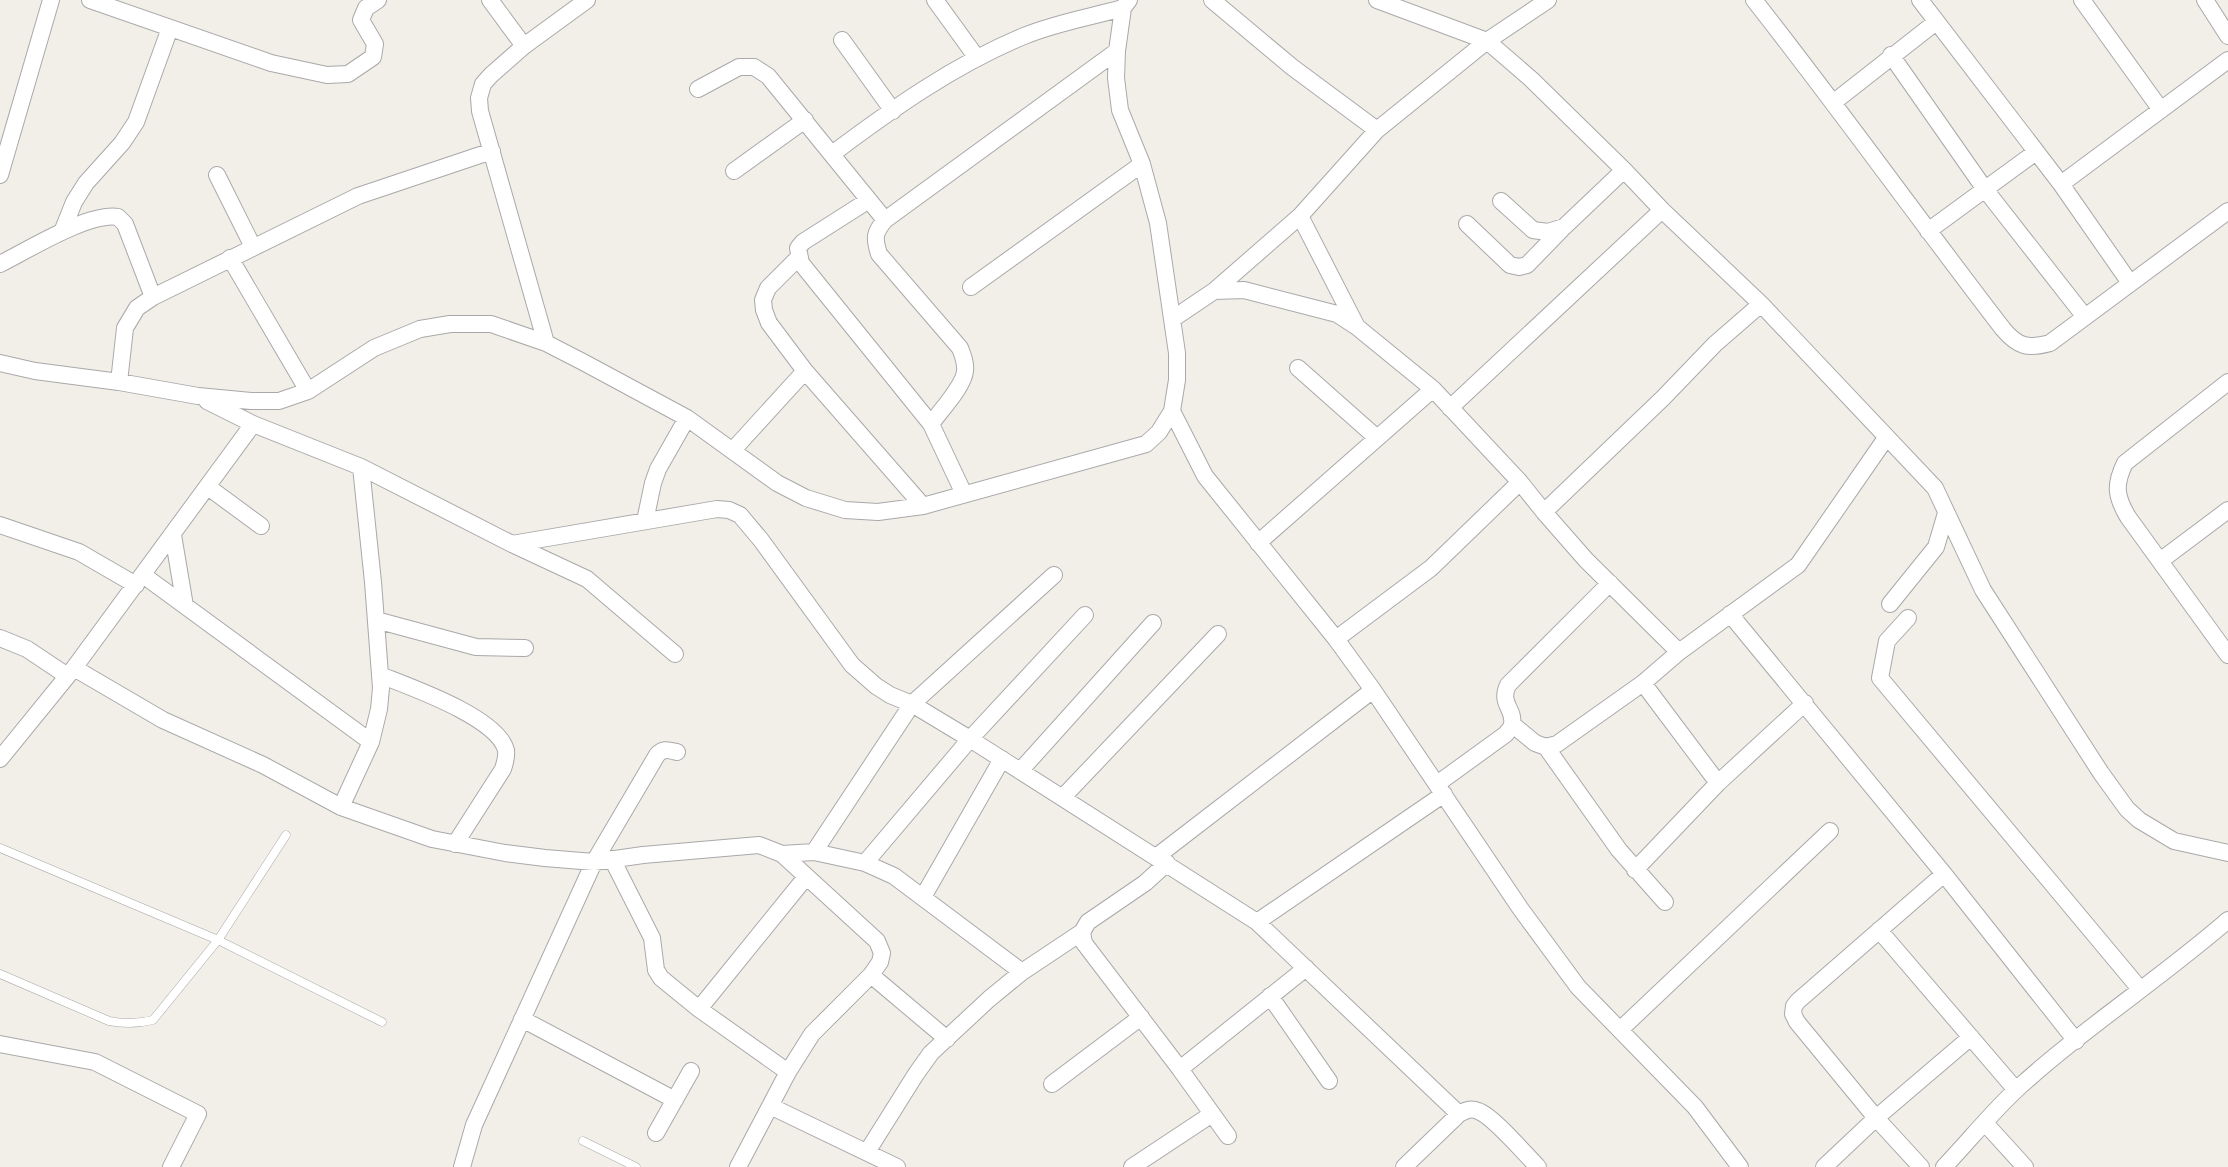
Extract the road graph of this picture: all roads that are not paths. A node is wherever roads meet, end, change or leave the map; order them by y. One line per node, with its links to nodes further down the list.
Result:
1 (51, 0): 37 (street)
2 (90, 0): 16 (street)
3 (378, 0): 16 (street)
4 (490, 0): 20 (street)
5 (587, 0): 20 (street)
6 (936, 0): 23 (street)
7 (1212, 0): 30 (street)
8 (1377, 0): 19 (street)
9 (1548, 0): 19 (street)
10 (1754, 0): 26 (street)
11 (1920, 0): 15 (street)
12 (2082, 0): 27 (street)
13 (2205, 0): 17 (street)
14 (1126, 4): 21 (street); 23 (street)
15 (1936, 22): 22 (street); 32 (street)
16 (170, 28): 50 (street)
17 (2228, 36)
18 (842, 40): 28 (street)
19 (1488, 41): 30 (street); 35 (street)
20 (524, 46): 31 (street)
21 (1117, 51): 34 (street); 46 (street)
22 (1891, 55): 26 (street); 40 (street)
23 (977, 58): 28 (street)
24 (2228, 60): 27 (street)
25 (698, 89): 29 (street)
26 (1834, 102): 49 (street)
27 (2162, 110): 39 (street)
28 (893, 111): 33 (street)
29 (804, 120): 33 (street); 36 (street)
30 (1377, 130): 45 (street)
31 (492, 151): 51 (street); 63 (street)
32 (2036, 152): 39 (street); 40 (street)
33 (832, 154): 41 (street)
34 (1142, 164): 56 (street); 61 (street)
35 (1624, 170): 43 (street); 48 (street)
36 (734, 171)
37 (0, 175)
38 (217, 175): 51 (street)
39 (2061, 184): 55 (street)
40 (1984, 188): 49 (street); 60 (street)
41 (869, 200): 46 (street); 52 (street)
42 (1501, 201): 48 (street)
43 (1662, 210): 59 (street); 72 (street)
44 (2228, 212): 55 (street)
45 (1300, 216): 57 (street); 62 (street)
46 (885, 220): 76 (street)
47 (1467, 224): 48 (street)
48 (1564, 227)
49 (1928, 231): 60 (street)
50 (62, 232): 54 (street); 58 (street)
51 (253, 247): 53 (street)
52 (799, 257): 66 (street); 76 (street)
53 (230, 258): 58 (street); 70 (street)
54 (0, 264)
55 (2130, 283): 60 (street)
56 (971, 288)
57 (1214, 291): 61 (street); 62 (street)
58 (153, 296): 67 (street)
59 (1761, 304): 78 (street); 86 (street)
60 (2085, 317)
61 (1174, 318): 73 (street)
62 (1357, 327): 69 (street)
63 (546, 343): 70 (street); 74 (street)
64 (0, 363): 67 (street)
65 (1298, 368): 77 (street)
66 (804, 371): 79 (street); 84 (street)
67 (119, 382): 71 (street)
68 (2228, 382): 94 (street)
69 (1433, 389): 72 (street); 77 (street)
70 (308, 391): 71 (street)
71 (198, 396): 75 (street)
72 (1450, 408): 81 (street)
73 (1172, 411): 83 (street); 92 (street)
74 (687, 418): 79 (street); 88 (street)
75 (253, 424): 80 (street); 82 (street)
76 (931, 424): 83 (street)
77 (1376, 438): 92 (street)
78 (1886, 438): 87 (street); 100 (street)
79 (732, 450): 84 (street)
80 (360, 468): 93 (street); 103 (street)
81 (1520, 482): 86 (street); 107 (street)
82 (208, 487): 90 (street); 91 (street)
83 (964, 494): 84 (street)
84 (923, 506)
85 (2228, 510): 94 (street)
86 (1544, 512): 97 (street)
87 (1946, 513): 98 (street); 135 (street)
88 (646, 521): 93 (street); 117 (street)
89 (0, 525): 96 (street)
90 (261, 526)
91 (173, 535): 96 (street); 99 (street)
92 (1258, 543): 107 (street)
93 (512, 544): 111 (street)
94 (2160, 561): 109 (street)
95 (1054, 575): 117 (street)
96 (139, 580): 99 (street); 112 (street)
97 (1610, 583): 110 (street); 118 (street)
98 (1890, 604)
99 (185, 606): 120 (street)
100 (1730, 614): 110 (street); 116 (street)
101 (1085, 616): 119 (street)
102 (1908, 618): 155 (street)
103 (376, 620): 108 (street); 113 (street)
104 (1153, 623): 125 (street)
105 (1218, 634): 128 (street)
106 (0, 638): 112 (street)
107 (1336, 639): 115 (street)
108 (525, 648)
109 (2227, 650)
110 (1679, 652): 114 (street)
111 (675, 654)
112 (70, 672): 123 (street); 129 (street)
113 (380, 675): 120 (street); 132 (street)
114 (1643, 683): 121 (street); 126 (street)
115 (1373, 690): 127 (street); 138 (street)
116 (1805, 703): 126 (street); 142 (street)
117 (912, 704): 119 (street); 134 (street)
118 (1512, 724): 121 (street); 127 (street)
119 (970, 739): 124 (street); 140 (street)
120 (371, 742): 129 (street)
121 (1546, 747): 141 (street)
122 (677, 752): 139 (street)
123 (0, 759)
124 (1002, 759): 125 (street); 144 (street)
125 (1020, 771): 128 (street)
126 (1718, 783): 141 (street)
127 (1440, 789): 146 (street); 161 (street)
128 (1063, 797): 138 (street)
129 (341, 807): 132 (street)
130 (1830, 831): 161 (street)
131 (286, 835): 150 (lane)
132 (455, 844): 139 (street)
133 (0, 848): 150 (lane)
134 (814, 852): 136 (street); 140 (street)
135 (2228, 853)
136 (782, 854): 137 (street); 143 (street)
137 (612, 859): 139 (street); 157 (street)
138 (1162, 860): 146 (street); 149 (street)
139 (594, 862): 159 (street)
140 (865, 863): 144 (street)
141 (1635, 870): 145 (street)
142 (1944, 874): 148 (street); 164 (street)
143 (806, 877): 154 (street); 157 (street)
144 (923, 897): 152 (street)
145 (1665, 902)
146 (1257, 922): 151 (street)
147 (2226, 926): 155 (street)
148 (1879, 930): 162 (street); 176 (street)
149 (1082, 932): 152 (street); 158 (street)
150 (218, 940): 153 (lane); 160 (lane)
151 (1306, 968): 156 (street); 175 (street)
152 (1022, 972): 163 (street)
153 (0, 974)
154 (870, 975): 163 (street); 168 (street)
155 (2140, 989): 164 (street)
156 (1270, 996): 166 (street); 169 (street)
157 (699, 1009): 168 (street)
158 (1140, 1017): 166 (street); 170 (street)
159 (522, 1019): 172 (street); 183 (street)
160 (382, 1022)
161 (1621, 1029): 190 (street)
162 (1971, 1037): 171 (street); 176 (street)
163 (947, 1039): 181 (street)
164 (2076, 1040): 171 (street)
165 (0, 1044): 182 (street)
166 (1180, 1068): 174 (street)
167 (691, 1071): 172 (street)
168 (788, 1072): 173 (street)
169 (1329, 1081)
170 (1052, 1084)
171 (2016, 1090): 177 (street)
172 (675, 1100): 178 (street)
173 (770, 1106): 181 (street); 185 (street)
174 (1212, 1114): 179 (street); 187 (street)
175 (1459, 1114): 188 (street); 189 (street)
176 (1876, 1118): 191 (street); 192 (street)
177 (1985, 1123): 193 (street); 194 (street)
178 (656, 1133)
179 (1228, 1136)
180 (584, 1142): 184 (lane)
181 (867, 1152): 186 (street)
182 (172, 1167)
183 (462, 1167)
184 (636, 1167)
185 (738, 1167)
186 (897, 1167)
187 (1132, 1167)
188 (1404, 1167)
189 (1538, 1167)
190 (1740, 1167)
191 (1824, 1167)
192 (1921, 1167)
193 (1944, 1167)
194 (2026, 1167)

